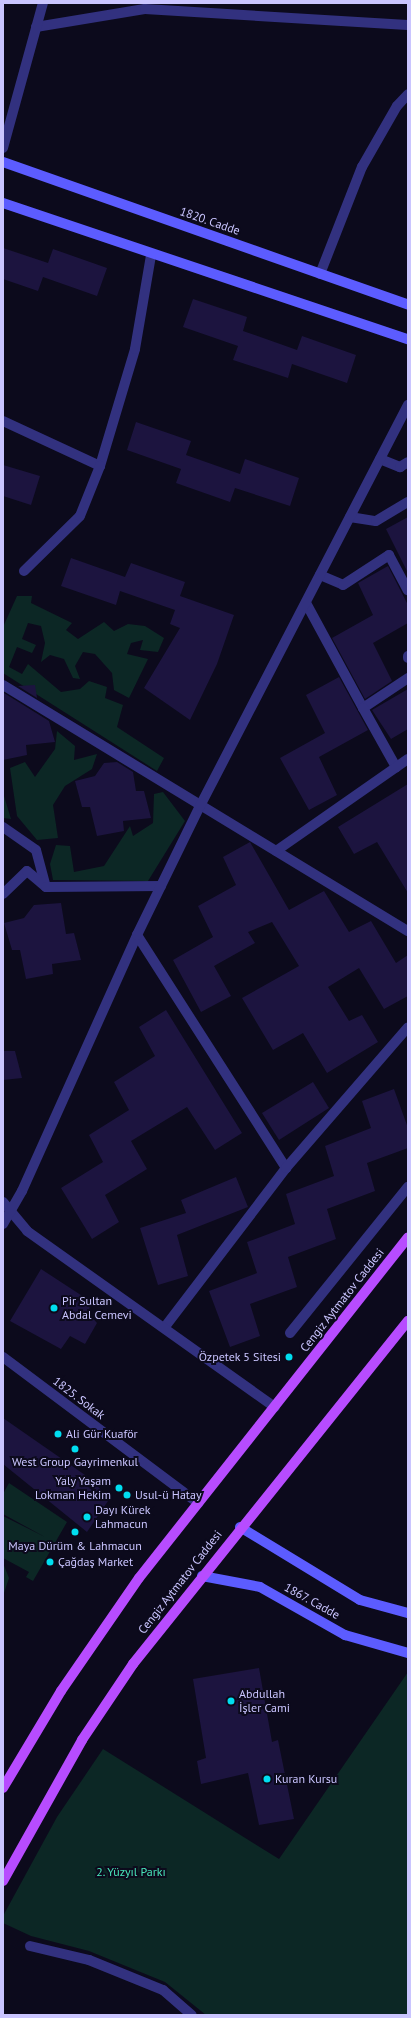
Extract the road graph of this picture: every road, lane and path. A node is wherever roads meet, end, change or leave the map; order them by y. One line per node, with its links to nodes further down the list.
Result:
1 (43, 3): 3 (street)
2 (408, 25): 3 (street)
3 (36, 27): 5 (street)
4 (408, 94): 9 (street)
5 (3, 148)
6 (3, 162): 9 (main road, 1820. Cadde)
7 (3, 203): 8 (main road)
8 (151, 255): 11 (main road); 16 (street)
9 (320, 274): 10 (main road, 1820. Cadde)
10 (408, 305)
11 (408, 339)
12 (408, 405): 14 (street)
13 (3, 421): 16 (street)
14 (380, 459): 15 (street); 18 (street)
15 (408, 462)
16 (100, 466): 19 (street)
17 (408, 502): 18 (street)
18 (350, 517): 20 (street)
19 (24, 571)
20 (320, 575): 21 (street); 22 (street)
21 (408, 590)
22 (306, 603): 25 (street); 28 (street)
23 (408, 678): 25 (street)
24 (3, 684): 28 (street)
25 (363, 708): 27 (street)
26 (408, 759): 27 (street)
27 (396, 767): 30 (street)
28 (200, 806): 30 (street); 31 (street)
29 (3, 827): 32 (street)
30 (276, 851): 34 (street)
31 (161, 886): 32 (street); 35 (street)
32 (46, 887): 33 (street)
33 (3, 894)
34 (408, 931)
35 (137, 934): 37 (street); 40 (street)
36 (408, 1027): 37 (street)
37 (286, 1168): 44 (street)
38 (408, 1187): 45 (street)
39 (3, 1202): 40 (street)
40 (10, 1212): 41 (street); 44 (street)
41 (3, 1224)
42 (408, 1237): 47 (main road, Cengiz Aytmatov Caddesi)
43 (408, 1321): 49 (main road, Cengiz Aytmatov Caddesi)
44 (165, 1327): 47 (street)
45 (290, 1333)
46 (3, 1357): 48 (street, 1825. Sokak)
47 (275, 1407): 48 (main road, Cengiz Aytmatov Caddesi)
48 (198, 1503): 53 (main road, Cengiz Aytmatov Caddesi)
49 (240, 1527): 50 (main road, Cengiz Aytmatov Caddesi); 51 (main road, 1867. Cadde)
50 (202, 1576): 52 (main road, 1867. Cadde); 54 (main road, Cengiz Aytmatov Caddesi)
51 (408, 1613)
52 (408, 1653)
53 (3, 1788)
54 (3, 1881)
55 (30, 1946): 56 (street)
56 (192, 2015)

